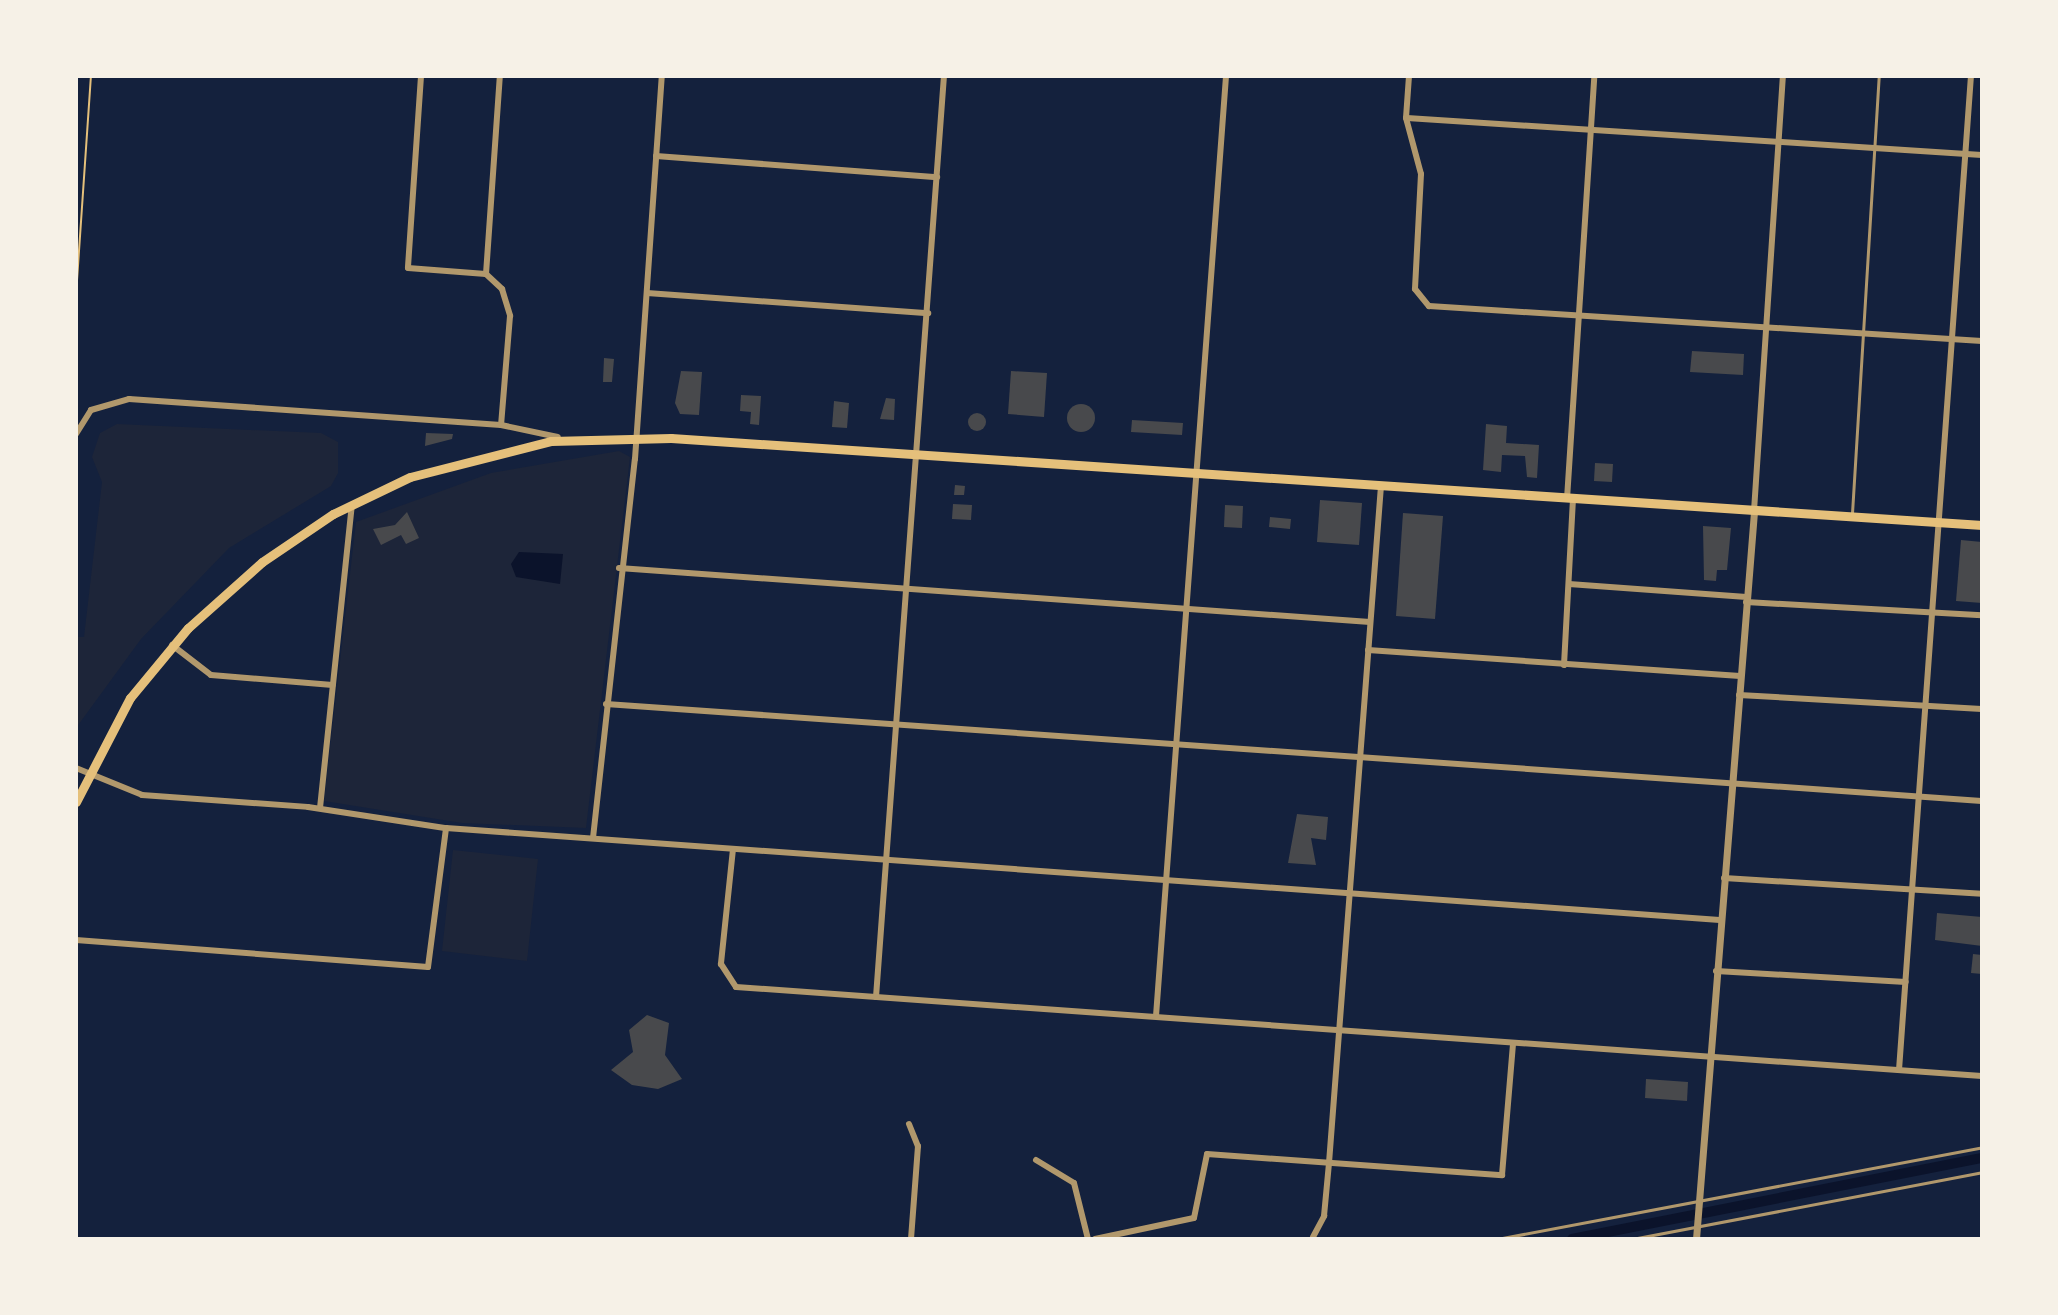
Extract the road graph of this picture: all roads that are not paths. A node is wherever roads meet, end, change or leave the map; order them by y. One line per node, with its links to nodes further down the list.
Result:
1 (421, 76): 19 (street)
2 (500, 76): 19 (street)
3 (662, 76): 17 (street)
4 (944, 76): 18 (street)
5 (1226, 76): 32 (street)
6 (1409, 76): 11 (street)
7 (1594, 76): 12 (street)
8 (1783, 76): 13 (street)
9 (1879, 76): 14 (lane)
10 (1971, 76): 15 (street)
11 (1406, 118): 12 (street); 22 (street)
12 (1591, 132): 13 (street); 22 (street)
13 (1779, 143): 14 (street); 23 (street)
14 (1873, 148): 15 (street); 24 (lane)
15 (1966, 154): 16 (street); 25 (street)
16 (1982, 155)
17 (656, 156): 18 (street); 20 (street)
18 (937, 177): 21 (street)
19 (486, 274): 27 (street)
20 (647, 293): 21 (street); 29 (street)
21 (928, 313): 31 (street)
22 (1579, 316): 23 (street); 34 (street)
23 (1766, 327): 24 (street); 36 (street)
24 (1861, 334): 25 (street); 37 (lane)
25 (1954, 339): 26 (street); 38 (street)
26 (1982, 341)
27 (501, 425): 28 (street); 30 (street)
28 (76, 434)
29 (637, 437): 30 (main road); 31 (main road); 40 (street)
30 (567, 439): 35 (main road)
31 (918, 456): 32 (main road); 42 (street)
32 (1199, 475): 33 (main road); 44 (street)
33 (1381, 486): 34 (main road); 47 (street)
34 (1570, 499): 36 (main road); 41 (street)
35 (352, 505): 48 (main road); 52 (street)
36 (1754, 511): 37 (main road); 43 (street)
37 (1851, 517): 38 (main road)
38 (1941, 523): 39 (main road); 45 (street)
39 (1982, 525)
40 (619, 568): 42 (street); 54 (street)
41 (1569, 584): 43 (street); 50 (street)
42 (907, 588): 44 (street); 57 (street)
43 (1746, 599): 45 (street); 51 (street)
44 (1189, 608): 47 (street); 58 (street)
45 (1934, 612): 46 (street); 55 (street)
46 (1982, 615)
47 (1370, 622): 49 (street)
48 (172, 645): 52 (street); 61 (main road)
49 (1368, 650): 50 (street); 59 (street)
50 (1564, 665): 51 (street)
51 (1740, 676): 53 (street)
52 (333, 685): 66 (street)
53 (1739, 695): 55 (street); 62 (street)
54 (606, 704): 57 (street); 68 (street)
55 (1927, 706): 56 (street); 63 (street)
56 (1982, 709)
57 (896, 724): 58 (street); 70 (street)
58 (1178, 744): 59 (street); 72 (street)
59 (1359, 757): 62 (street); 74 (street)
60 (76, 768): 61 (street)
61 (88, 775): 65 (main road); 66 (street)
62 (1732, 784): 63 (street); 71 (street)
63 (1920, 797): 64 (street); 73 (street)
64 (1982, 801)
65 (76, 802)
66 (320, 808): 67 (street)
67 (446, 828): 68 (street); 77 (street)
68 (593, 838): 69 (street)
69 (733, 849): 70 (street); 80 (street)
70 (886, 860): 72 (street); 80 (street)
71 (1724, 878): 73 (street); 76 (street)
72 (1167, 880): 74 (street); 81 (street)
73 (1913, 890): 75 (street); 79 (street)
74 (1350, 893): 76 (street); 82 (street)
75 (1982, 894)
76 (1720, 920): 78 (street)
77 (76, 940)
78 (1716, 971): 79 (street); 84 (street)
79 (1906, 982): 85 (street)
80 (876, 997): 81 (street)
81 (1156, 1016): 82 (street)
82 (1339, 1030): 83 (street); 90 (street)
83 (1513, 1043): 84 (street); 90 (street)
84 (1709, 1058): 85 (street); 92 (street)
85 (1899, 1070): 86 (street)
86 (1982, 1076)
87 (909, 1124): 95 (street)
88 (1982, 1147): 92 (lane)
89 (1036, 1160): 96 (street)
90 (1329, 1163): 94 (street); 97 (street)
91 (1982, 1172): 93 (lane)
92 (1699, 1200): 93 (street); 98 (lane)
93 (1697, 1222): 99 (lane); 100 (street)
94 (1313, 1237)
95 (911, 1239)
96 (1088, 1239)
97 (1095, 1239)
98 (1497, 1239)
99 (1632, 1239)
100 (1696, 1239)

